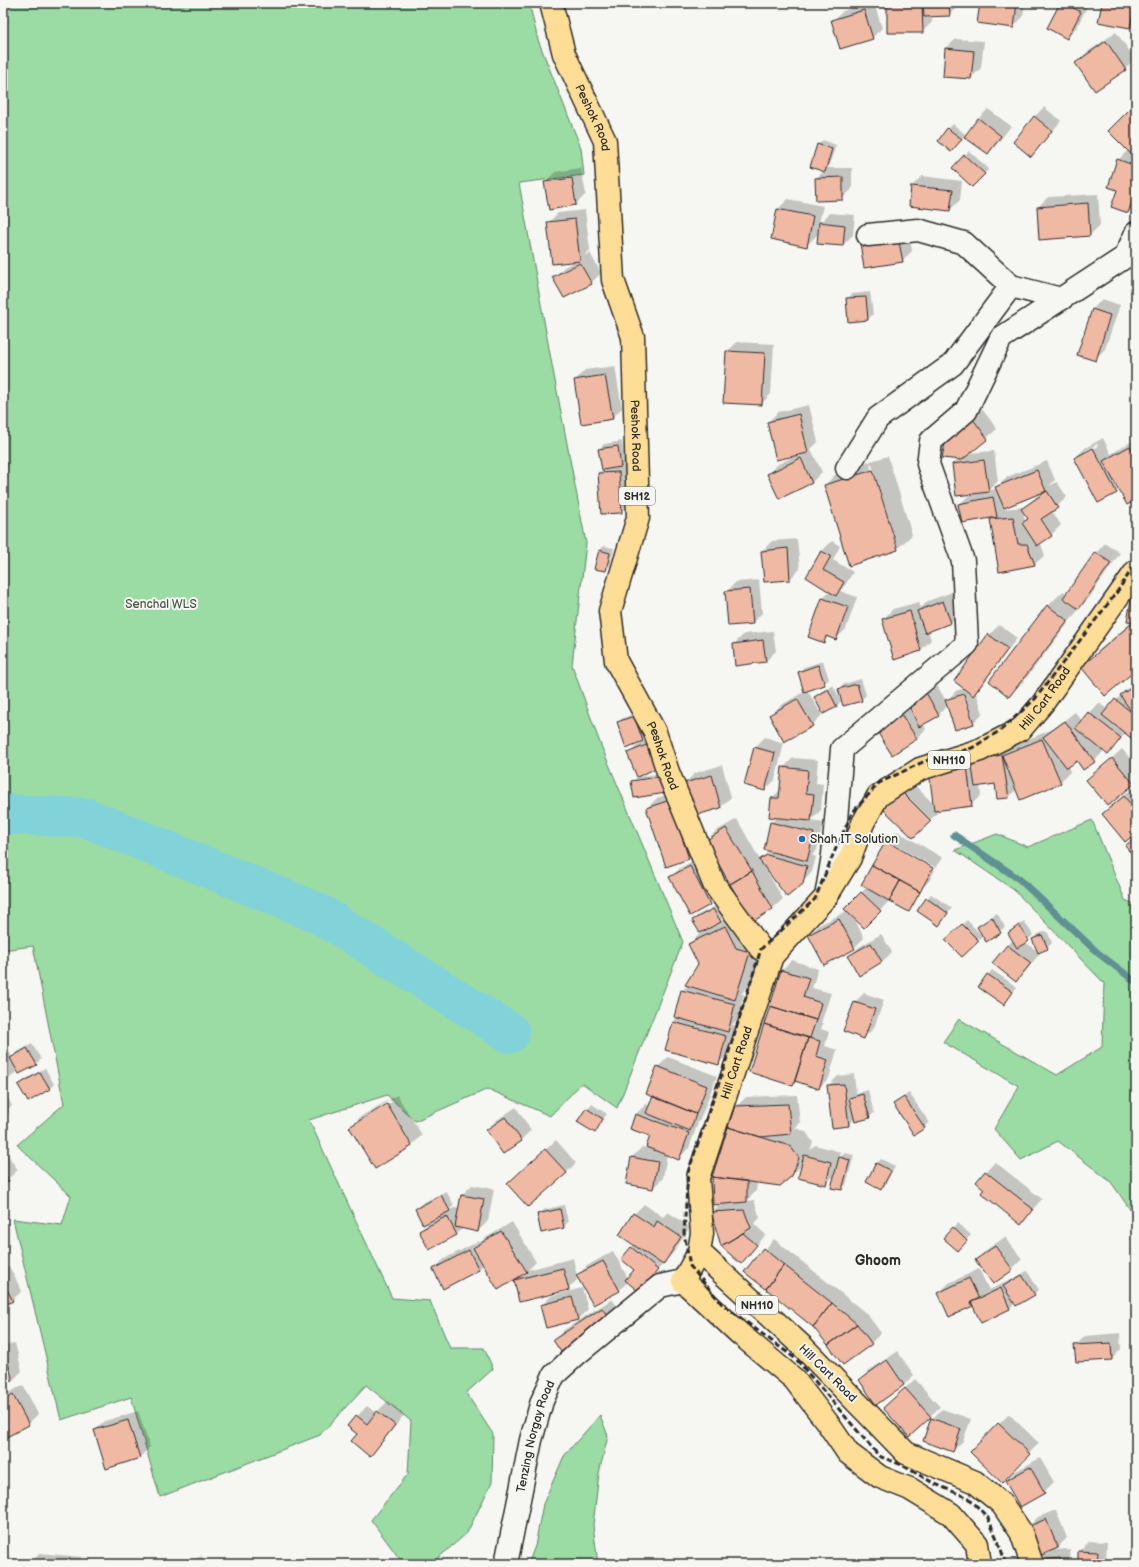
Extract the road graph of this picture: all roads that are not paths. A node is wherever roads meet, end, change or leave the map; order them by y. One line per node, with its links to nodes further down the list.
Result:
1 (551, 3): 9 (main road, Peshok Road / SH12)
2 (1136, 233): 5 (street)
3 (868, 235): 4 (street)
4 (1011, 286): 5 (street); 6 (street)
5 (1061, 299): 8 (street)
6 (847, 468)
7 (1136, 571): 8 (main road, Hill Cart Road / NH110)
8 (826, 897): 9 (main road, Hill Cart Road / NH110)
9 (772, 956): 10 (main road, Hill Cart Road / NH110)
10 (699, 1252): 11 (main road); 14 (main road, Hill Cart Road / NH110)
11 (682, 1281): 12 (street, Tenzing Norgay Road); 13 (main road)
12 (506, 1564)
13 (980, 1564)
14 (1032, 1564)

